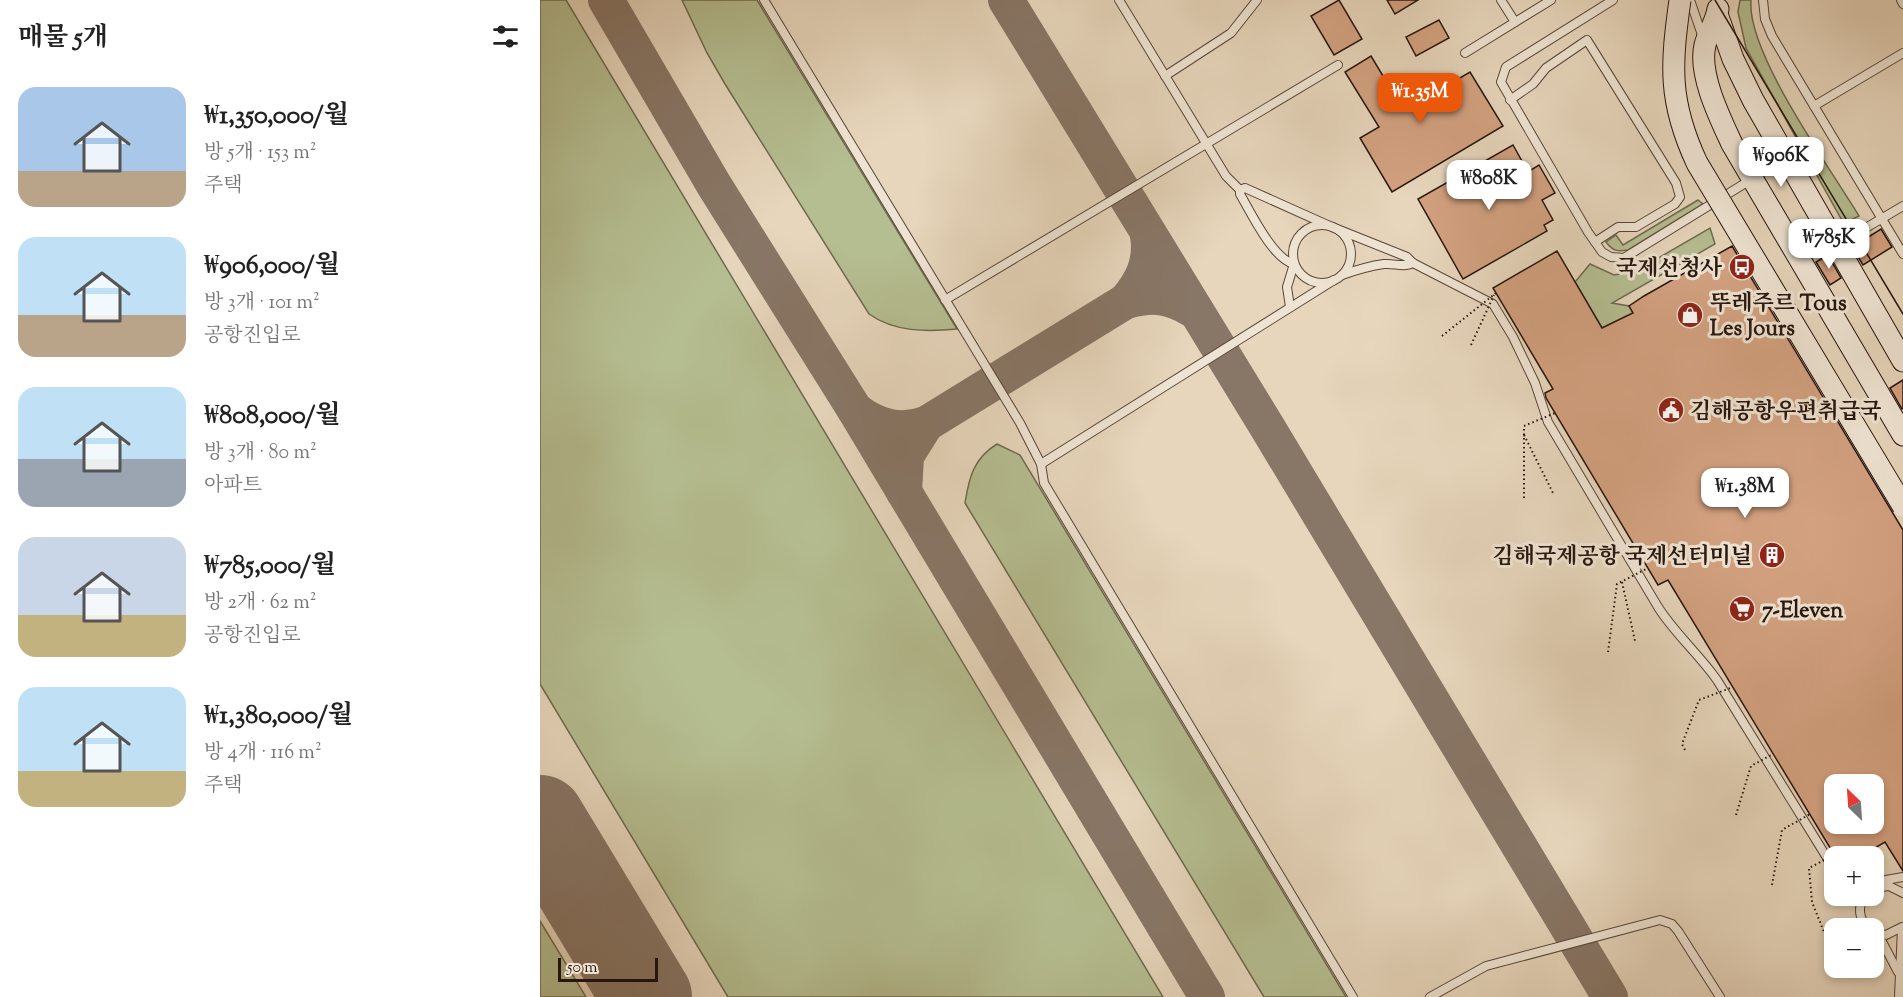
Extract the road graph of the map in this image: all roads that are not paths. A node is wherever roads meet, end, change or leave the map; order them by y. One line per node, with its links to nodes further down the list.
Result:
1 (764, 0): 32 (lane)
2 (1119, 0): 16 (lane)
3 (1257, 0): 16 (lane)
4 (1502, 0): 11 (lane)
5 (1551, 0): 11 (lane)
6 (1613, 0): 17 (lane)
7 (1680, 0): 37 (main road, bridge)
8 (1690, 0): 12 (lane)
9 (1763, 0): 18 (lane)
10 (1719, 7): 12 (main road); 25 (main road)
11 (1515, 22): 13 (lane)
12 (1705, 47): 20 (main road)
13 (1465, 53)
14 (1903, 53): 18 (lane)
15 (1338, 65): 19 (lane)
16 (1165, 76): 19 (lane)
17 (1510, 100): 26 (lane); 26 (lane)
18 (1814, 106): 23 (lane)
19 (1206, 144): 21 (lane); 32 (lane)
20 (1752, 178): 26 (lane); 35 (main road)
21 (1240, 190): 24 (lane); 29 (lane)
22 (1903, 206): 23 (lane)
23 (1882, 219): 25 (lane); 27 (lane)
24 (1332, 227): 28 (lane); 29 (lane); 30 (lane)
25 (1831, 236): 34 (main road)
26 (1595, 242)
27 (1903, 254)
28 (1413, 263): 30 (lane); 38 (lane)
29 (1294, 264): 31 (lane); 33 (lane)
30 (1342, 274): 31 (lane)
31 (1334, 280): 33 (lane)
32 (945, 300): 36 (lane)
33 (1290, 307): 36 (lane)
34 (1903, 361)
35 (1903, 435)
36 (1041, 464): 49 (lane)
37 (1903, 506)
38 (1824, 853)
39 (1903, 876): 40 (lane)
40 (1884, 882)
41 (1884, 887): 42 (lane)
42 (1903, 893)
43 (1860, 908): 44 (lane)
44 (1862, 918)
45 (1902, 927): 46 (lane); 48 (lane)
46 (1884, 935)
47 (1884, 947): 48 (lane)
48 (1899, 974): 52 (lane)
49 (1353, 997)
50 (1430, 997): 51 (lane)
51 (1720, 997)
52 (1899, 997)

